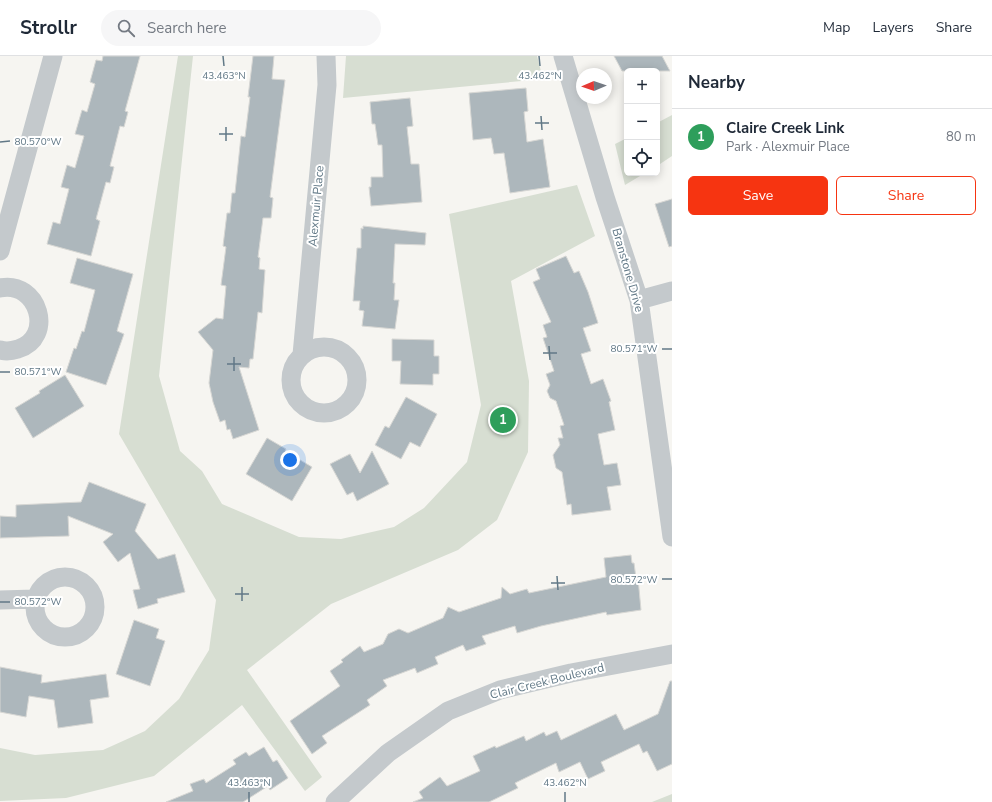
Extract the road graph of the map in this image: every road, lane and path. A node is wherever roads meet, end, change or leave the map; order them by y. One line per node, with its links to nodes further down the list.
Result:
1 (53, 56): 4 (street)
2 (326, 56): 9 (street, Alexmuir Place)
3 (563, 56): 7 (street, Branstone Drive)
4 (0, 251)
5 (0, 288): 8 (street)
6 (672, 291): 7 (street)
7 (639, 300): 10 (street, Branstone Drive)
8 (0, 350)
9 (302, 355)
10 (672, 537)
11 (35, 599): 12 (street)
12 (0, 600)
13 (672, 654): 14 (street, Clair Creek Boulevard)
14 (335, 802)

